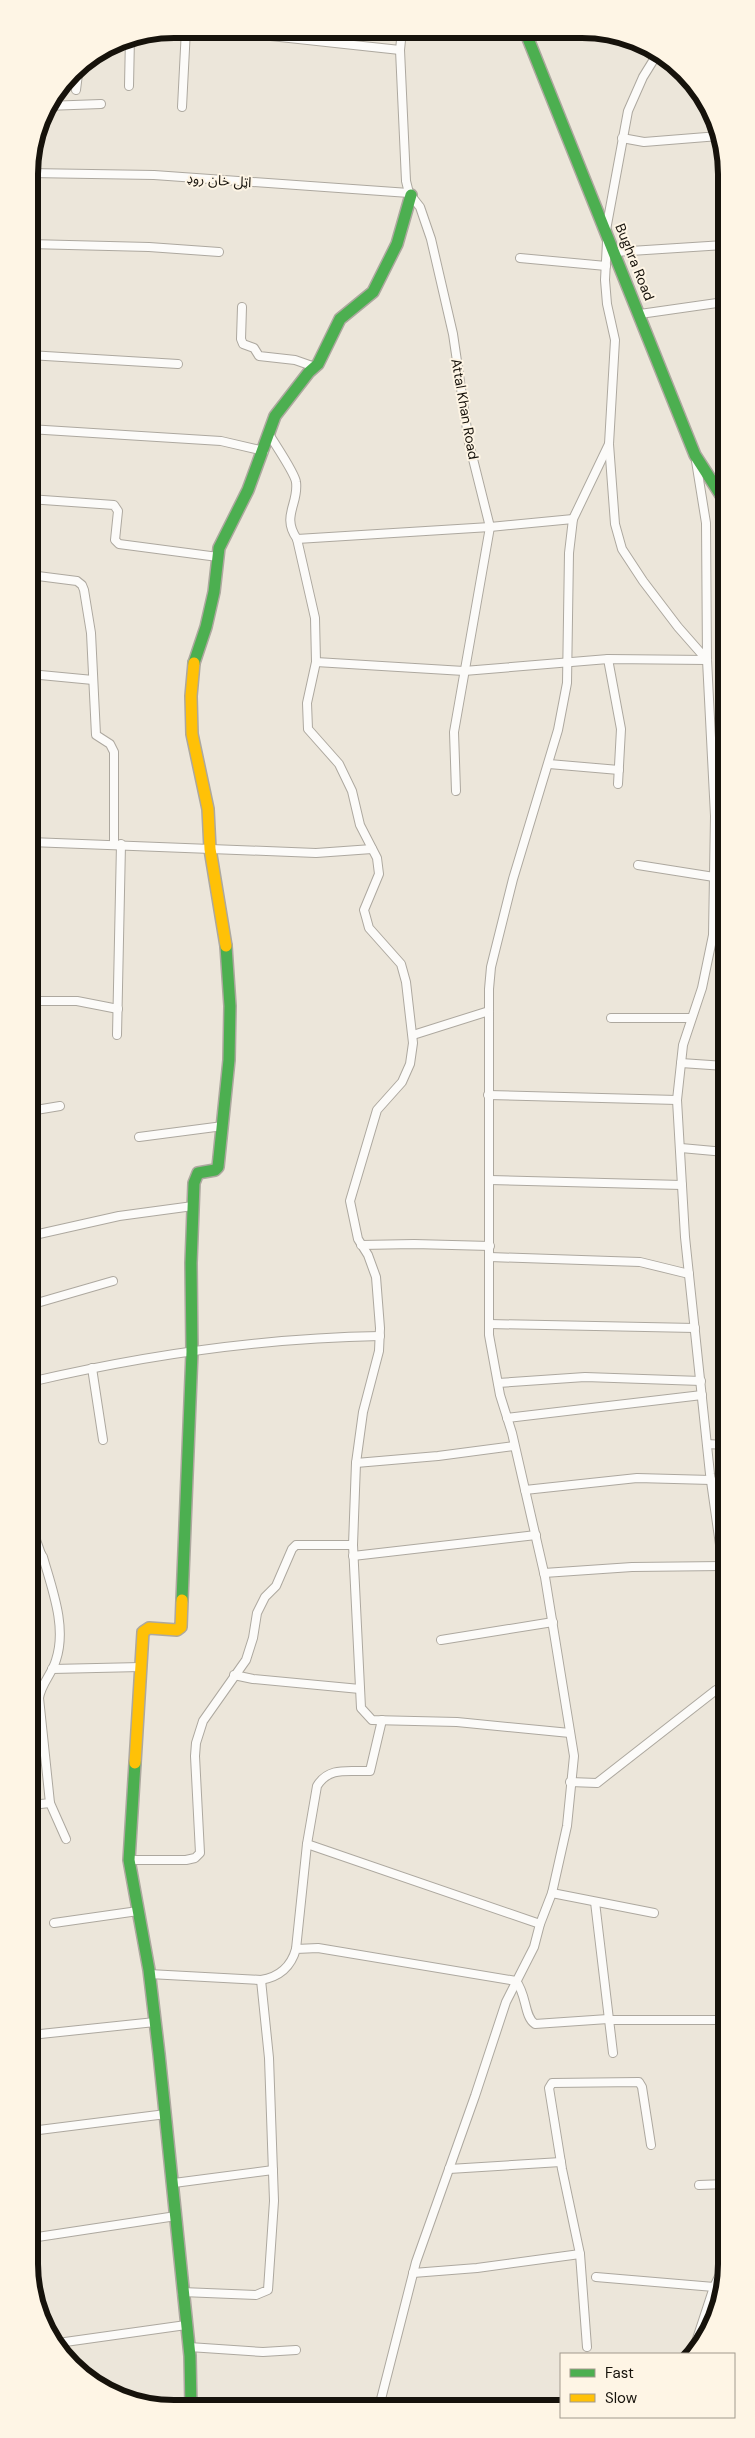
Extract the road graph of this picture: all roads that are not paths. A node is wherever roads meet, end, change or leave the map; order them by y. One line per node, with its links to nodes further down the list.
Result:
1 (186, 38): 13 (street)
2 (299, 38): 6 (street)
3 (401, 38): 6 (street, Attal Khan Road)
4 (529, 38): 18 (street, Bughra Road)
5 (130, 45): 9 (street)
6 (400, 50): 17 (street, Attal Khan Road)
7 (655, 59): 15 (street)
8 (78, 76): 10 (street)
9 (128, 86)
10 (76, 90)
11 (101, 104): 12 (street)
12 (56, 106)
13 (182, 107)
14 (712, 137): 15 (street)
15 (622, 138): 18 (street)
16 (38, 173): 17 (street, اټل خان روډ)
17 (410, 194): 30 (street); 39 (street, Attal Khan Road)
18 (607, 232): 22 (street, Bughra Road); 24 (street)
19 (38, 244): 21 (street)
20 (718, 244): 22 (street)
21 (220, 252)
22 (615, 252): 27 (street, Bughra Road)
23 (520, 258): 24 (street)
24 (606, 266): 33 (street)
25 (718, 303): 27 (street)
26 (242, 307): 30 (street)
27 (640, 314): 35 (street, Bughra Road)
28 (38, 356): 29 (street)
29 (178, 364)
30 (315, 367): 32 (street)
31 (38, 430): 34 (street)
32 (269, 434): 34 (street); 40 (street)
33 (609, 444): 38 (street); 44 (street)
34 (264, 451): 41 (street)
35 (695, 455): 36 (street, Bughra Road); 44 (street)
36 (718, 490)
37 (38, 500): 41 (street)
38 (573, 519): 39 (street); 46 (street)
39 (490, 527): 40 (street); 47 (street, Attal Khan Road)
40 (297, 538): 45 (street)
41 (218, 557): 56 (street)
42 (38, 576): 49 (street)
43 (608, 659): 44 (street); 46 (street); 51 (street)
44 (707, 660): 59 (street)
45 (316, 662): 47 (street); 57 (street)
46 (567, 664): 47 (street); 50 (street)
47 (464, 671): 53 (street, Attal Khan Road)
48 (38, 675): 49 (street)
49 (93, 680): 55 (street)
50 (549, 764): 51 (street); 62 (street)
51 (619, 770): 52 (street)
52 (618, 784)
53 (456, 791)
54 (38, 842): 55 (street)
55 (117, 844): 56 (street); 61 (street)
56 (210, 849): 57 (street); 73 (street)
57 (372, 849): 66 (street)
58 (638, 865): 59 (street)
59 (714, 877): 64 (street)
60 (38, 1001): 61 (street)
61 (118, 1009): 65 (street)
62 (489, 1011): 66 (street); 69 (street)
63 (611, 1018): 64 (street)
64 (690, 1018): 67 (street)
65 (117, 1035)
66 (412, 1035): 81 (street)
67 (681, 1063): 68 (street); 70 (street)
68 (718, 1065)
69 (488, 1095): 70 (street); 77 (street)
70 (676, 1100): 75 (street)
71 (60, 1106): 72 (street)
72 (38, 1110)
73 (223, 1126): 74 (street); 79 (street)
74 (139, 1137)
75 (681, 1148): 76 (street); 78 (street)
76 (718, 1151)
77 (490, 1180): 78 (street); 82 (street)
78 (682, 1185): 84 (street)
79 (193, 1206): 80 (street); 90 (street)
80 (38, 1234)
81 (361, 1245): 82 (street); 89 (street)
82 (490, 1246): 83 (street)
83 (490, 1257): 84 (street); 87 (street)
84 (689, 1274): 88 (street)
85 (113, 1281): 86 (street)
86 (38, 1303)
87 (489, 1324): 88 (street); 94 (street)
88 (696, 1328): 93 (street)
89 (380, 1336): 90 (street); 101 (street)
90 (192, 1352): 91 (street); 114 (street)
91 (92, 1368): 92 (street); 97 (street)
92 (38, 1380)
93 (701, 1381): 94 (street); 95 (street)
94 (498, 1383): 96 (street)
95 (702, 1395): 96 (street); 98 (street)
96 (507, 1418): 100 (street)
97 (103, 1440)
98 (707, 1444): 99 (street); 102 (street)
99 (717, 1445)
100 (514, 1446): 101 (street); 103 (street)
101 (356, 1463): 106 (street)
102 (711, 1480): 103 (street); 104 (street)
103 (525, 1490): 105 (street)
104 (717, 1526)
105 (536, 1535): 109 (street); 111 (street)
106 (353, 1544): 109 (street); 116 (street)
107 (38, 1548): 108 (street)
108 (40, 1554): 115 (street)
109 (354, 1556): 117 (street)
110 (717, 1566): 111 (street)
111 (544, 1573): 112 (street)
112 (553, 1622): 113 (street); 120 (street)
113 (441, 1640)
114 (141, 1667): 115 (street); 126 (street)
115 (52, 1669): 123 (street)
116 (234, 1675): 117 (street); 126 (street)
117 (360, 1689): 119 (street)
118 (717, 1689): 121 (street)
119 (382, 1720): 120 (street); 125 (street)
120 (570, 1733): 121 (street)
121 (570, 1782): 127 (street)
122 (38, 1804): 123 (street)
123 (50, 1804): 124 (street)
124 (66, 1840)
125 (307, 1844): 132 (street); 133 (street)
126 (129, 1860): 129 (street)
127 (552, 1892): 128 (street); 132 (street)
128 (595, 1902): 130 (street); 137 (street)
129 (138, 1911): 131 (street); 134 (street)
130 (654, 1913)
131 (54, 1923)
132 (540, 1924): 136 (street)
133 (296, 1949): 135 (street); 136 (street)
134 (149, 1974): 135 (street); 139 (street)
135 (261, 1980): 147 (street)
136 (516, 1981): 137 (street); 146 (street)
137 (609, 2019): 138 (street); 141 (street)
138 (717, 2020)
139 (155, 2022): 140 (street); 142 (street)
140 (38, 2034)
141 (613, 2053)
142 (166, 2114): 143 (street); 148 (street)
143 (38, 2129)
144 (652, 2145): 145 (street)
145 (561, 2162): 146 (street); 153 (street)
146 (450, 2169): 154 (street)
147 (273, 2170): 148 (street); 158 (street)
148 (174, 2183): 151 (street)
149 (717, 2184): 150 (street)
150 (698, 2185)
151 (176, 2216): 152 (street); 158 (street)
152 (38, 2237)
153 (580, 2254): 154 (street); 163 (street)
154 (412, 2273): 166 (street)
155 (596, 2277): 157 (street)
156 (716, 2283): 157 (street)
157 (714, 2287): 160 (street)
158 (182, 2292): 159 (street)
159 (186, 2325): 161 (street); 162 (street)
160 (699, 2332)
161 (63, 2342)
162 (189, 2347): 164 (street); 165 (street)
163 (587, 2347)
164 (296, 2350)
165 (191, 2400)
166 (380, 2400)

